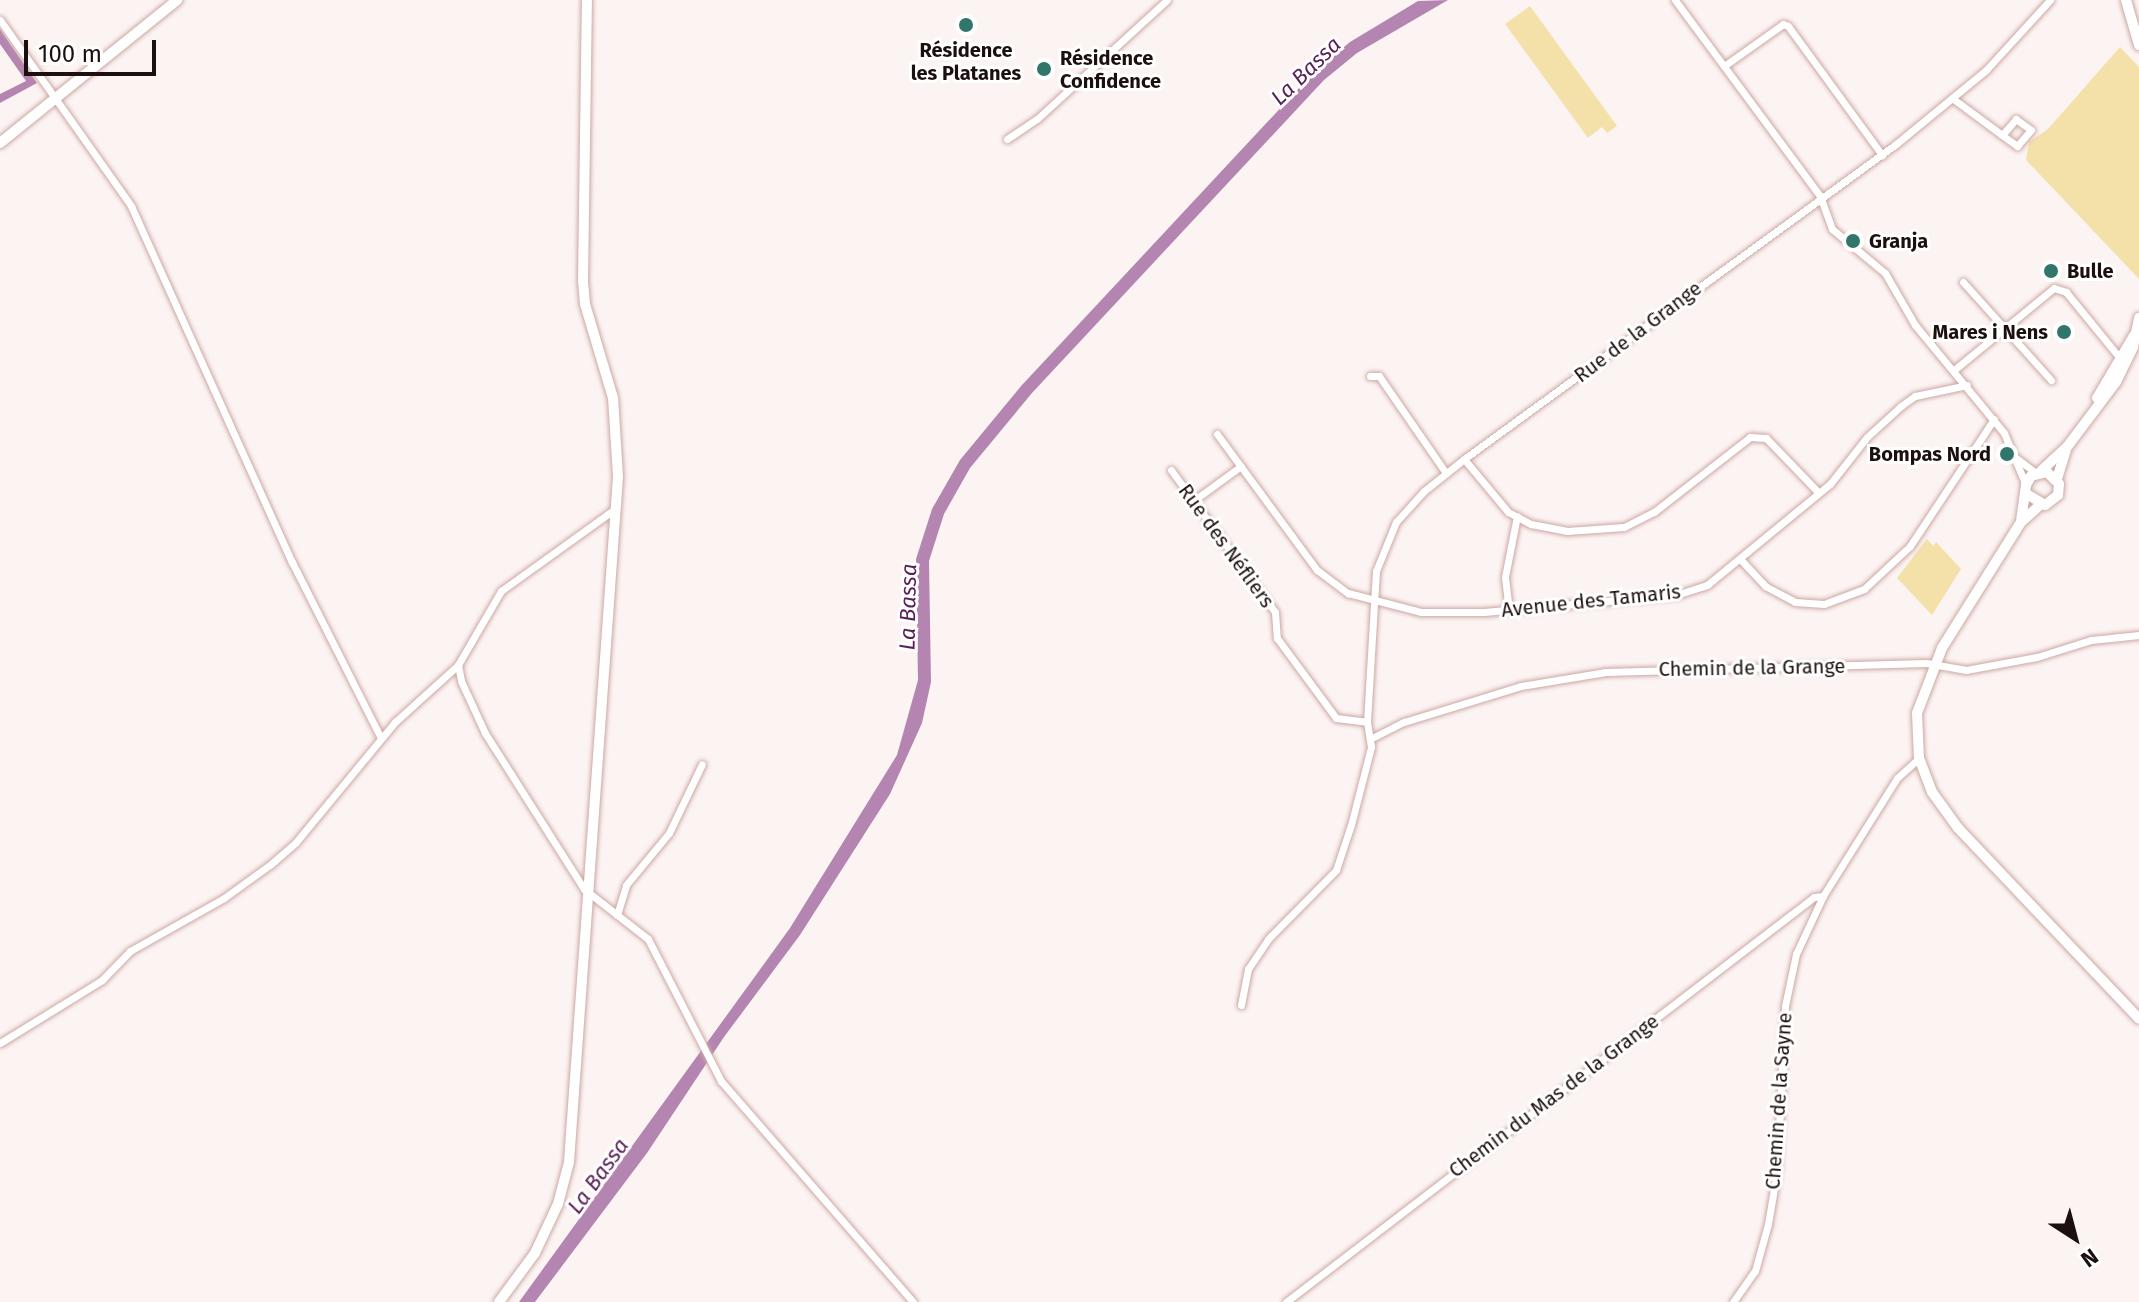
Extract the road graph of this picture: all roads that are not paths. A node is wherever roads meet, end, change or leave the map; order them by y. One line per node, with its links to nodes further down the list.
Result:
1 (177, 0): 11 (main road)
2 (587, 0): 42 (main road)
3 (1167, 0): 14 (street)
4 (1675, 0): 10 (street)
5 (2050, 0): 12 (street, Rue de la Grange)
6 (2126, 0): 7 (main road)
7 (2135, 14): 9 (main road)
8 (0, 20): 11 (street)
9 (2139, 45)
10 (1724, 66): 16 (street); 17 (street)
11 (57, 98): 15 (main road); 52 (street)
12 (1952, 98): 13 (street); 16 (street, Rue de la Grange)
13 (2002, 135)
14 (1007, 139)
15 (0, 143)
16 (1882, 155): 17 (street, Rue de la Grange)
17 (1820, 196): 23 (street); 32 (street, Rue de la Grange)
18 (1963, 282): 20 (street)
19 (2139, 318): 21 (main road)
20 (2006, 327): 22 (street); 23 (street); 25 (street)
21 (2136, 333): 22 (main road); 27 (main road)
22 (2119, 357): 27 (main road)
23 (1954, 370): 26 (street)
24 (1370, 376): 36 (street)
25 (2051, 380)
26 (1967, 385): 28 (street); 39 (street, Avenue des Tamaris)
27 (2094, 407): 30 (main road)
28 (1994, 419): 31 (street); 45 (street)
29 (1217, 434): 33 (street, Avenue des Tamaris)
30 (2067, 447): 35 (main road); 37 (main road)
31 (2014, 457): 35 (street); 38 (street)
32 (1464, 459): 36 (street, Rue de la Grange); 43 (street)
33 (1241, 466): 40 (street); 46 (street, Avenue des Tamaris)
34 (1171, 470): 40 (street, Rue des Néfliers)
35 (2038, 472): 37 (main road); 38 (main road)
36 (1446, 473): 46 (street, Rue de la Grange)
37 (2057, 479): 41 (main road)
38 (2026, 489): 41 (main road); 44 (main road)
39 (1819, 493): 43 (street); 45 (street, Avenue des Tamaris)
40 (1193, 501): 51 (street, Rue des Néfliers)
41 (2040, 505): 44 (main road)
42 (615, 509): 49 (street); 56 (main road)
43 (1517, 516): 47 (street)
44 (2021, 522): 50 (main road)
45 (1742, 561): 47 (street, Avenue des Tamaris)
46 (1373, 601): 47 (street, Avenue des Tamaris); 51 (street, Rue de la Grange)
47 (1509, 610)
48 (2139, 635): 50 (street, Chemin de la Grange)
49 (458, 665): 52 (street); 56 (street)
50 (1934, 666): 53 (street, Chemin de la Grange); 54 (main road)
51 (1367, 722): 53 (street, Rue de la Grange)
52 (381, 738): 61 (street)
53 (1370, 739): 59 (street)
54 (1919, 758): 57 (street, Chemin de la Sayne); 60 (main road)
55 (702, 764): 58 (street)
56 (584, 889): 58 (street); 62 (main road)
57 (1823, 896): 64 (street, Chemin du Mas de la Grange); 65 (street, Chemin de la Sayne)
58 (617, 915): 63 (street)
59 (1241, 1005)
60 (2139, 1019)
61 (0, 1043)
62 (499, 1302)
63 (913, 1302)
64 (1286, 1302)
65 (1733, 1302)

